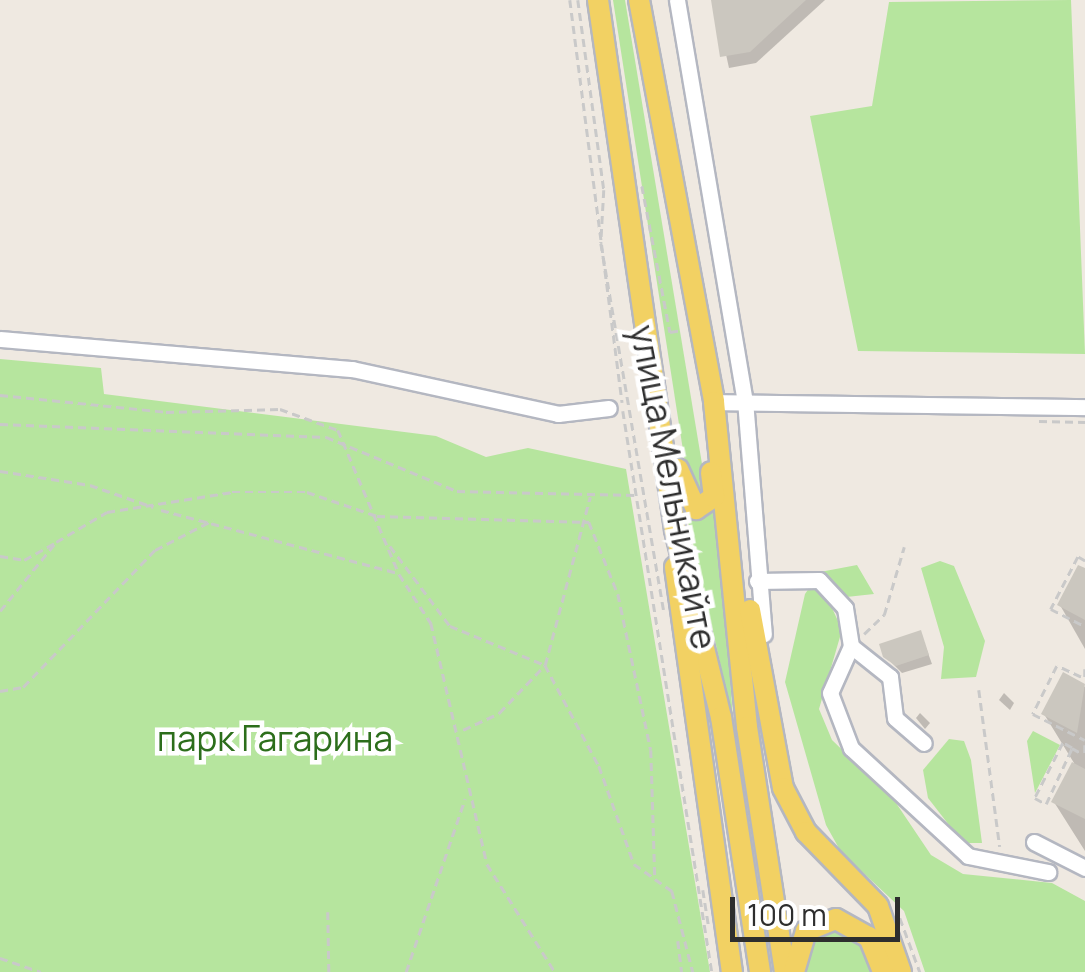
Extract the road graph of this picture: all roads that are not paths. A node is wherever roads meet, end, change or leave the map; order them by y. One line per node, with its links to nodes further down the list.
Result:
1 (598, 0): 7 (main road, улица Мельникайте)
2 (676, 0): 6 (lane)
3 (643, 6): 5 (main road, улица Мельникайте)
4 (0, 339): 10 (lane)
5 (701, 342): 7 (main road); 8 (main road, улица Мельникайте)
6 (745, 400): 8 (lane); 9 (lane); 13 (lane)
7 (655, 402): 11 (main road, улица Мельникайте)
8 (714, 402): 12 (main road, улица Мельникайте)
9 (1085, 407)
10 (610, 408)
11 (675, 530): 20 (main road); 21 (main road, улица Мельникайте)
12 (736, 565): 15 (main road); 22 (main road, улица Мельникайте)
13 (757, 580): 14 (lane); 15 (lane)
14 (852, 646): 16 (lane); 19 (lane)
15 (772, 726): 25 (main road)
16 (924, 742)
17 (1034, 842): 18 (lane)
18 (1085, 868)
19 (1048, 872)
20 (732, 972)
21 (760, 972)
22 (785, 972)
23 (794, 972): 24 (main road)
24 (882, 972)
25 (901, 972)

